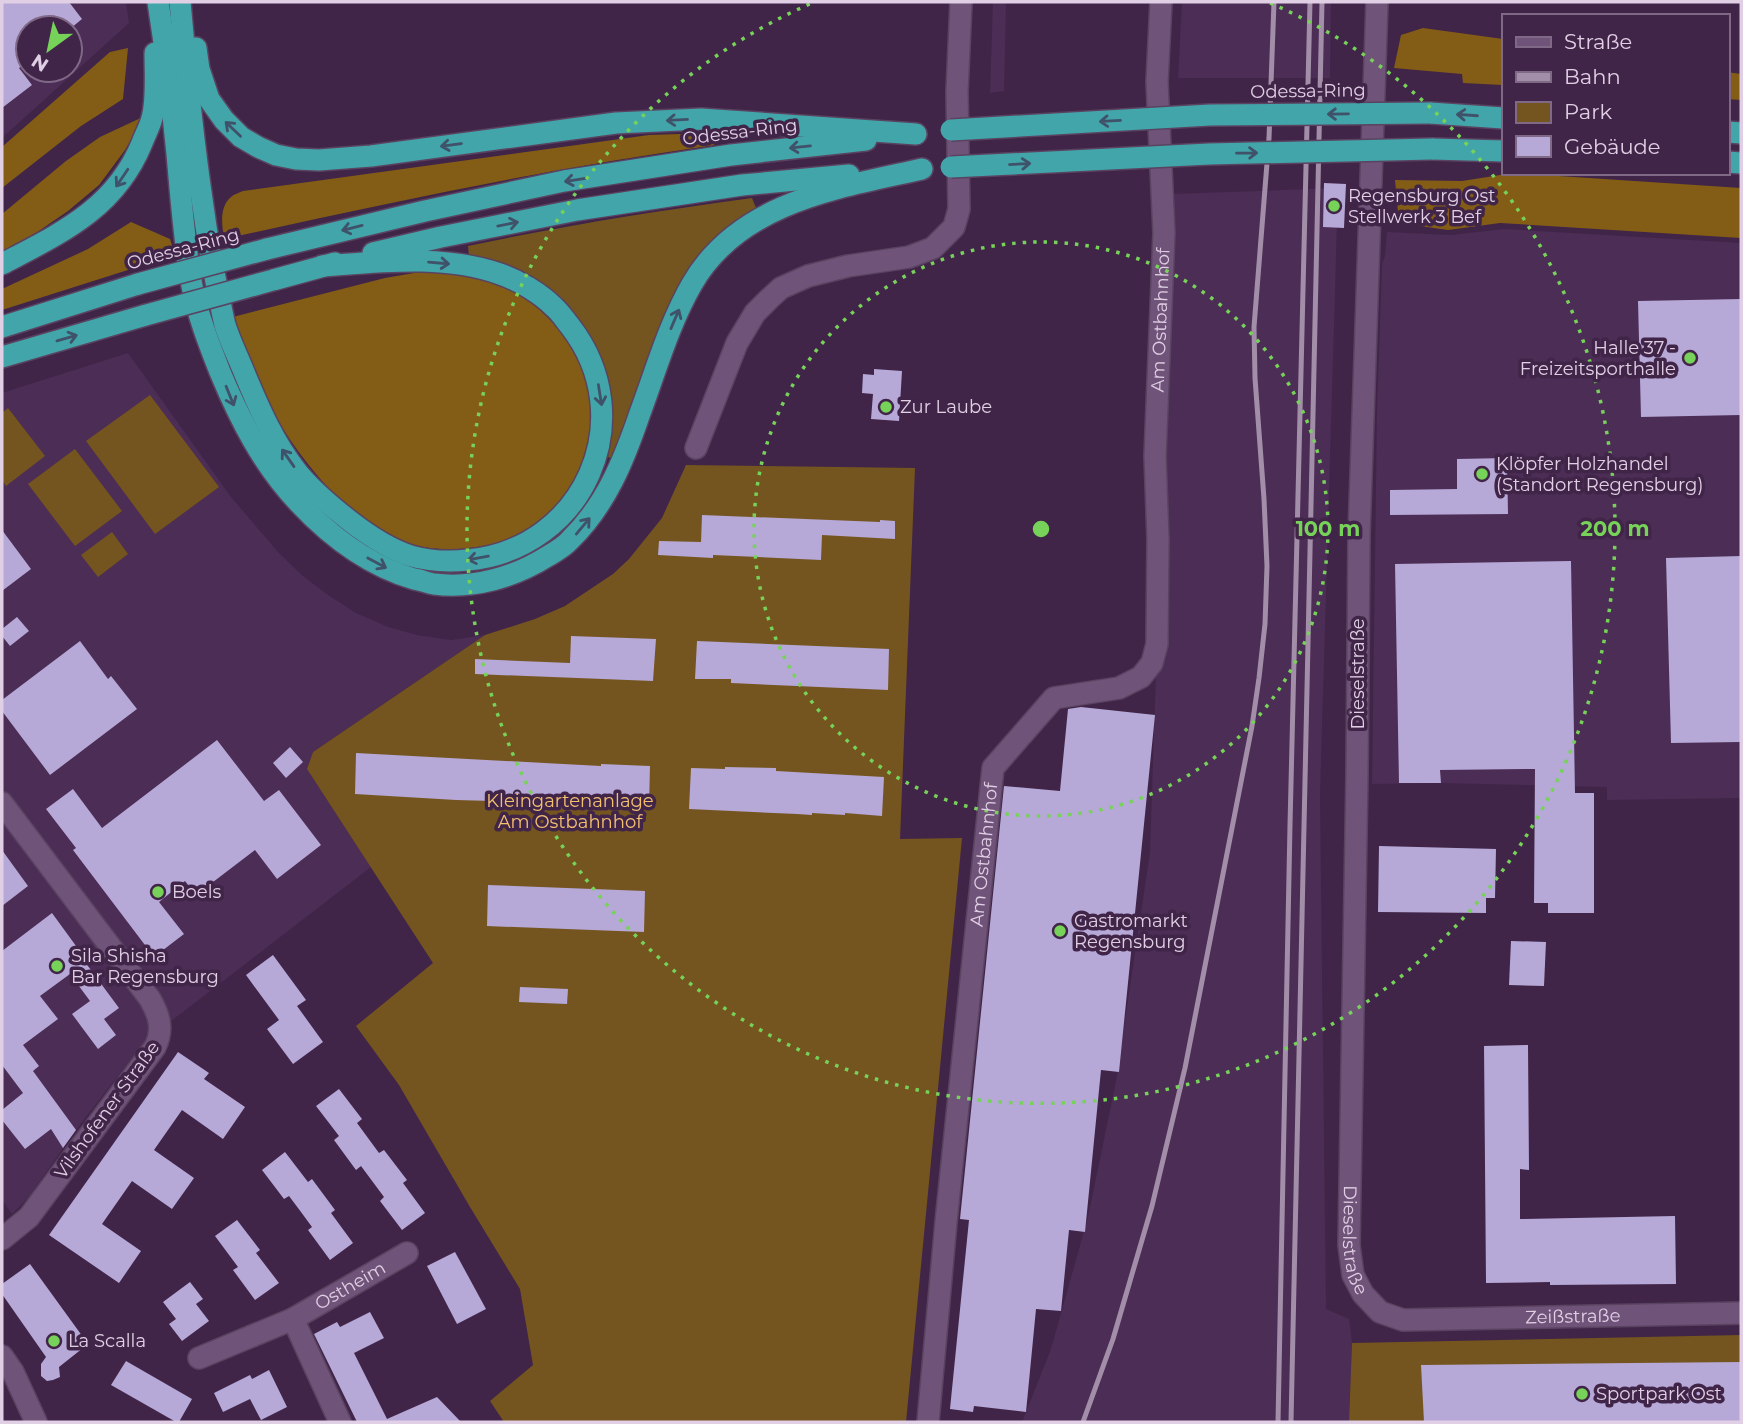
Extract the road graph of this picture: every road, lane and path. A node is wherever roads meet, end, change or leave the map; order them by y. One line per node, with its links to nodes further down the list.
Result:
1 (157, 2): 10 (highway, one-way to 10); 11 (highway, one-way to 11)
2 (180, 2): 12 (highway, one-way to 2)
3 (190, 2): 8 (highway, one-way to 3)
4 (961, 2): 15 (street)
5 (1161, 2): 26 (street, Am Ostbahnhof)
6 (1377, 2): 21 (street, Dieselstraße)
7 (1502, 118): 8 (highway, Odessa-Ring, one-way to 8, bridge)
8 (916, 134): 13 (highway, Odessa-Ring, one-way to 13, bridge)
9 (1502, 151): 10 (highway, one-way to 9, bridge)
10 (922, 169): 12 (highway, one-way to 10)
11 (2, 264)
12 (322, 266): 14 (highway, one-way to 12, bridge)
13 (2, 327)
14 (2, 357)
15 (696, 448)
16 (2, 803): 17 (street, Vilshofener Straße)
17 (2, 1239)
18 (407, 1253): 20 (street, Ostheim)
19 (1741, 1313): 21 (street, Zeißstraße)
20 (293, 1319): 23 (street, Ostheim); 25 (street)
21 (1404, 1320)
22 (2, 1356): 24 (street)
23 (199, 1358)
24 (36, 1422)
25 (340, 1422)
26 (928, 1422)

